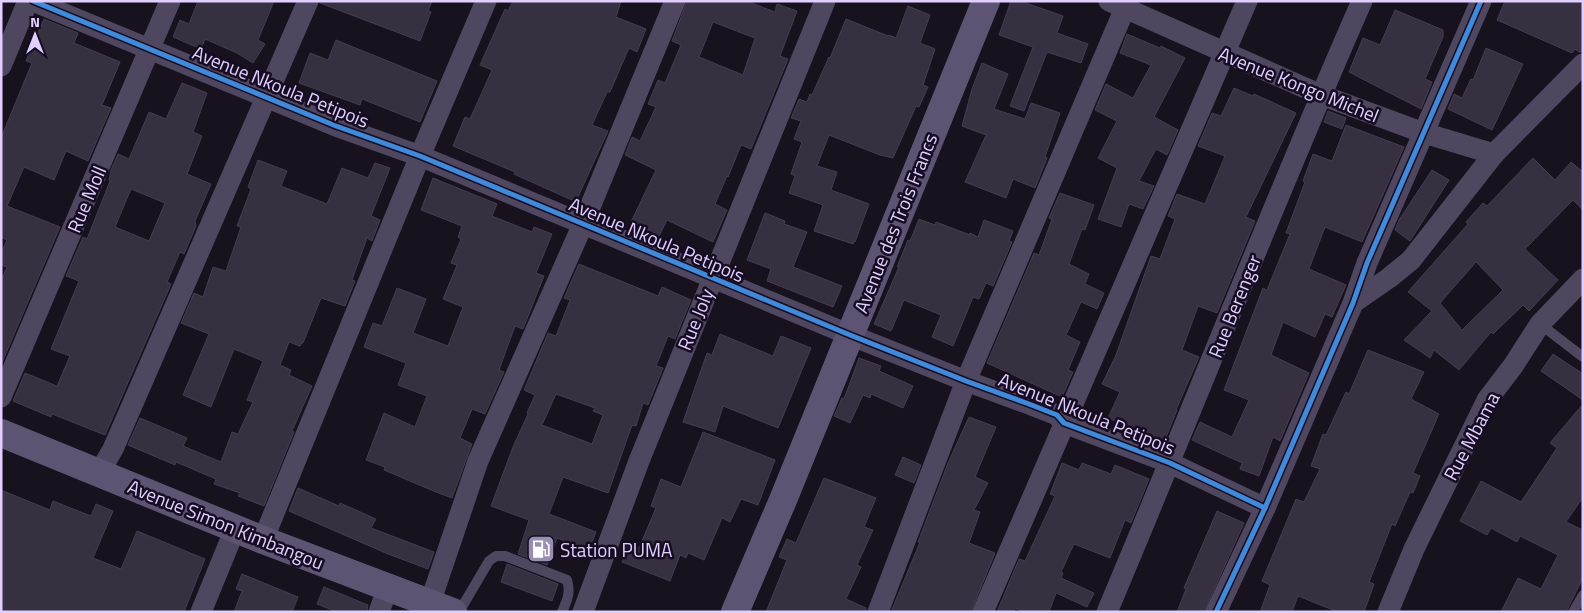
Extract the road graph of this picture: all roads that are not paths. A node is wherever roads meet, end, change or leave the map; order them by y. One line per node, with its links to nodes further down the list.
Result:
1 (28, 1): 16 (street)
2 (33, 1): 13 (street, Avenue Nkoula Petipois)
3 (170, 1): 13 (street, Rue Moll)
4 (308, 1): 18 (street)
5 (486, 1): 21 (street)
6 (675, 1): 22 (street)
7 (825, 1): 23 (street, Rue Joly)
8 (986, 1): 27 (street, Avenue des Trois Francs)
9 (1247, 1): 14 (street)
10 (1362, 1): 17 (street, Rue Berenger)
11 (1481, 1): 19 (street)
12 (1120, 4): 14 (street, Avenue Kongo Michel); 29 (street)
13 (150, 49): 18 (street, Avenue Nkoula Petipois); 30 (street, Rue Moll)
14 (1224, 53): 17 (street, Avenue Kongo Michel); 31 (street)
15 (1583, 64): 20 (street)
16 (1, 66)
17 (1320, 96): 19 (street, Avenue Kongo Michel); 33 (street, Rue Berenger)
18 (266, 98): 21 (street, Avenue Nkoula Petipois); 34 (street)
19 (1424, 133): 20 (street, Avenue Kongo Michel); 25 (street)
20 (1494, 154): 25 (street)
21 (420, 156): 22 (street, Avenue Nkoula Petipois); 37 (street)
22 (583, 224): 23 (street, Avenue Nkoula Petipois); 40 (street)
23 (712, 278): 27 (street, Avenue Nkoula Petipois); 44 (street, Rue Joly)
24 (1583, 279): 26 (street, Rue Mbama)
25 (1353, 303): 35 (street)
26 (1540, 324): 28 (lane); 50 (street, Rue Mbama)
27 (850, 335): 29 (street, Avenue Nkoula Petipois); 45 (street, Avenue des Trois Francs)
28 (1583, 356)
29 (966, 381): 31 (street, Avenue Nkoula Petipois); 46 (street)
30 (1, 397)
31 (1064, 423): 33 (street, Avenue Nkoula Petipois); 47 (street)
32 (1, 434): 34 (street, Avenue Simon Kimbangou)
33 (1170, 463): 35 (street, Avenue Nkoula Petipois); 48 (street, Rue Berenger)
34 (99, 473): 36 (street, Avenue Simon Kimbangou)
35 (1265, 508): 49 (street)
36 (235, 529): 37 (street, Avenue Simon Kimbangou); 41 (street)
37 (263, 540): 39 (street, Avenue Simon Kimbangou)
38 (1583, 595): 51 (lane)
39 (384, 599): 40 (street, Avenue Simon Kimbangou)
40 (441, 607)
41 (202, 612)
42 (459, 612): 43 (lane)
43 (562, 612)
44 (583, 612)
45 (736, 612)
46 (878, 612)
47 (983, 612)
48 (1107, 612)
49 (1216, 612)
50 (1388, 612)
51 (1573, 612)

